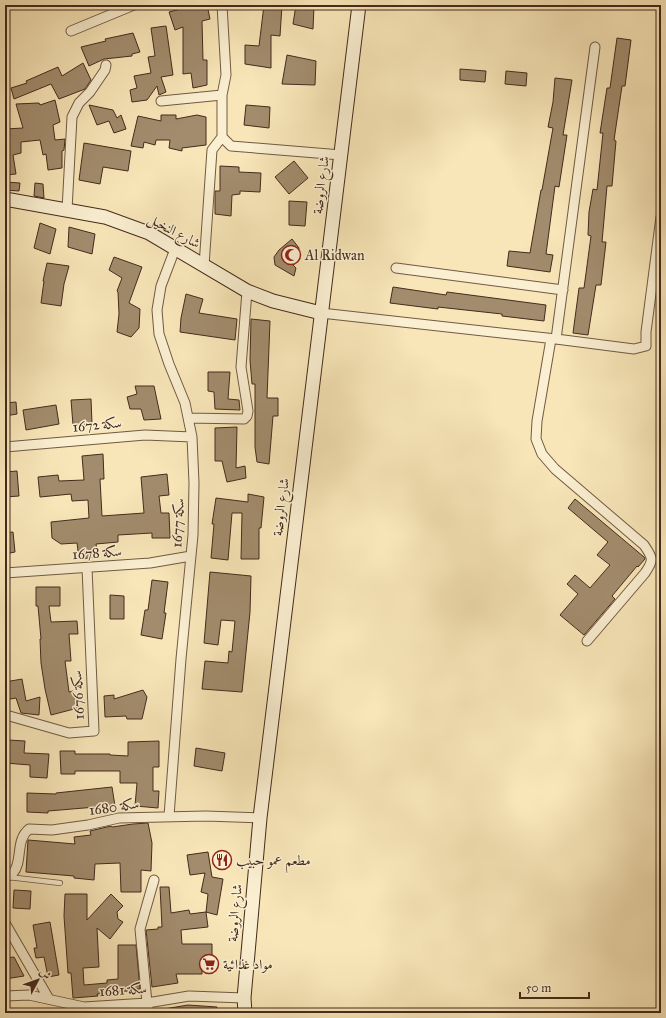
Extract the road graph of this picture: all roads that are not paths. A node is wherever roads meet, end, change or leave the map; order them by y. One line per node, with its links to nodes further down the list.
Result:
1 (134, 5): 4 (street)
2 (222, 5): 7 (street)
3 (359, 5): 10 (main road, شارع الروضة)
4 (71, 31)
5 (595, 47): 17 (street)
6 (106, 65): 12 (street)
7 (222, 95): 8 (street); 9 (street)
8 (161, 101)
9 (222, 137): 10 (street); 15 (street)
10 (341, 154): 19 (main road, شارع الروضة)
11 (5, 199): 12 (main road, شارع النخيل)
12 (66, 210): 14 (main road, شارع النخيل)
13 (661, 217): 20 (street)
14 (175, 249): 15 (main road, شارع النخيل); 21 (street, سكة 1677)
15 (204, 266): 18 (main road, شارع النخيل)
16 (396, 268): 17 (street)
17 (563, 290): 20 (street)
18 (247, 291): 19 (main road, شارع النخيل); 21 (street)
19 (321, 313): 20 (street); 30 (main road, شارع الروضة)
20 (553, 339): 27 (street)
21 (188, 418): 22 (street, سكة 1677)
22 (192, 437): 23 (street, سكة 1672); 24 (street, سكة 1677)
23 (5, 447)
24 (191, 556): 25 (street, سكة 1678); 29 (street, سكة 1677)
25 (87, 568): 26 (street, سكة 1678); 28 (street, سكة 1676)
26 (5, 573)
27 (587, 641)
28 (6, 714)
29 (169, 811): 30 (street, سكة 1680); 31 (street, سكة 1680)
30 (260, 818): 36 (main road, شارع الروضة)
31 (5, 877): 33 (lane)
32 (154, 880): 38 (street)
33 (60, 884)
34 (5, 923): 37 (street)
35 (5, 996): 37 (street, سكة 1681)
36 (244, 998): 38 (street, سكة 1681); 41 (main road, شارع الروضة)
37 (49, 999): 39 (street, سكة 1681)
38 (147, 1003): 39 (street, سكة 1681); 40 (street)
39 (83, 1010)
40 (149, 1013)
41 (245, 1013)

